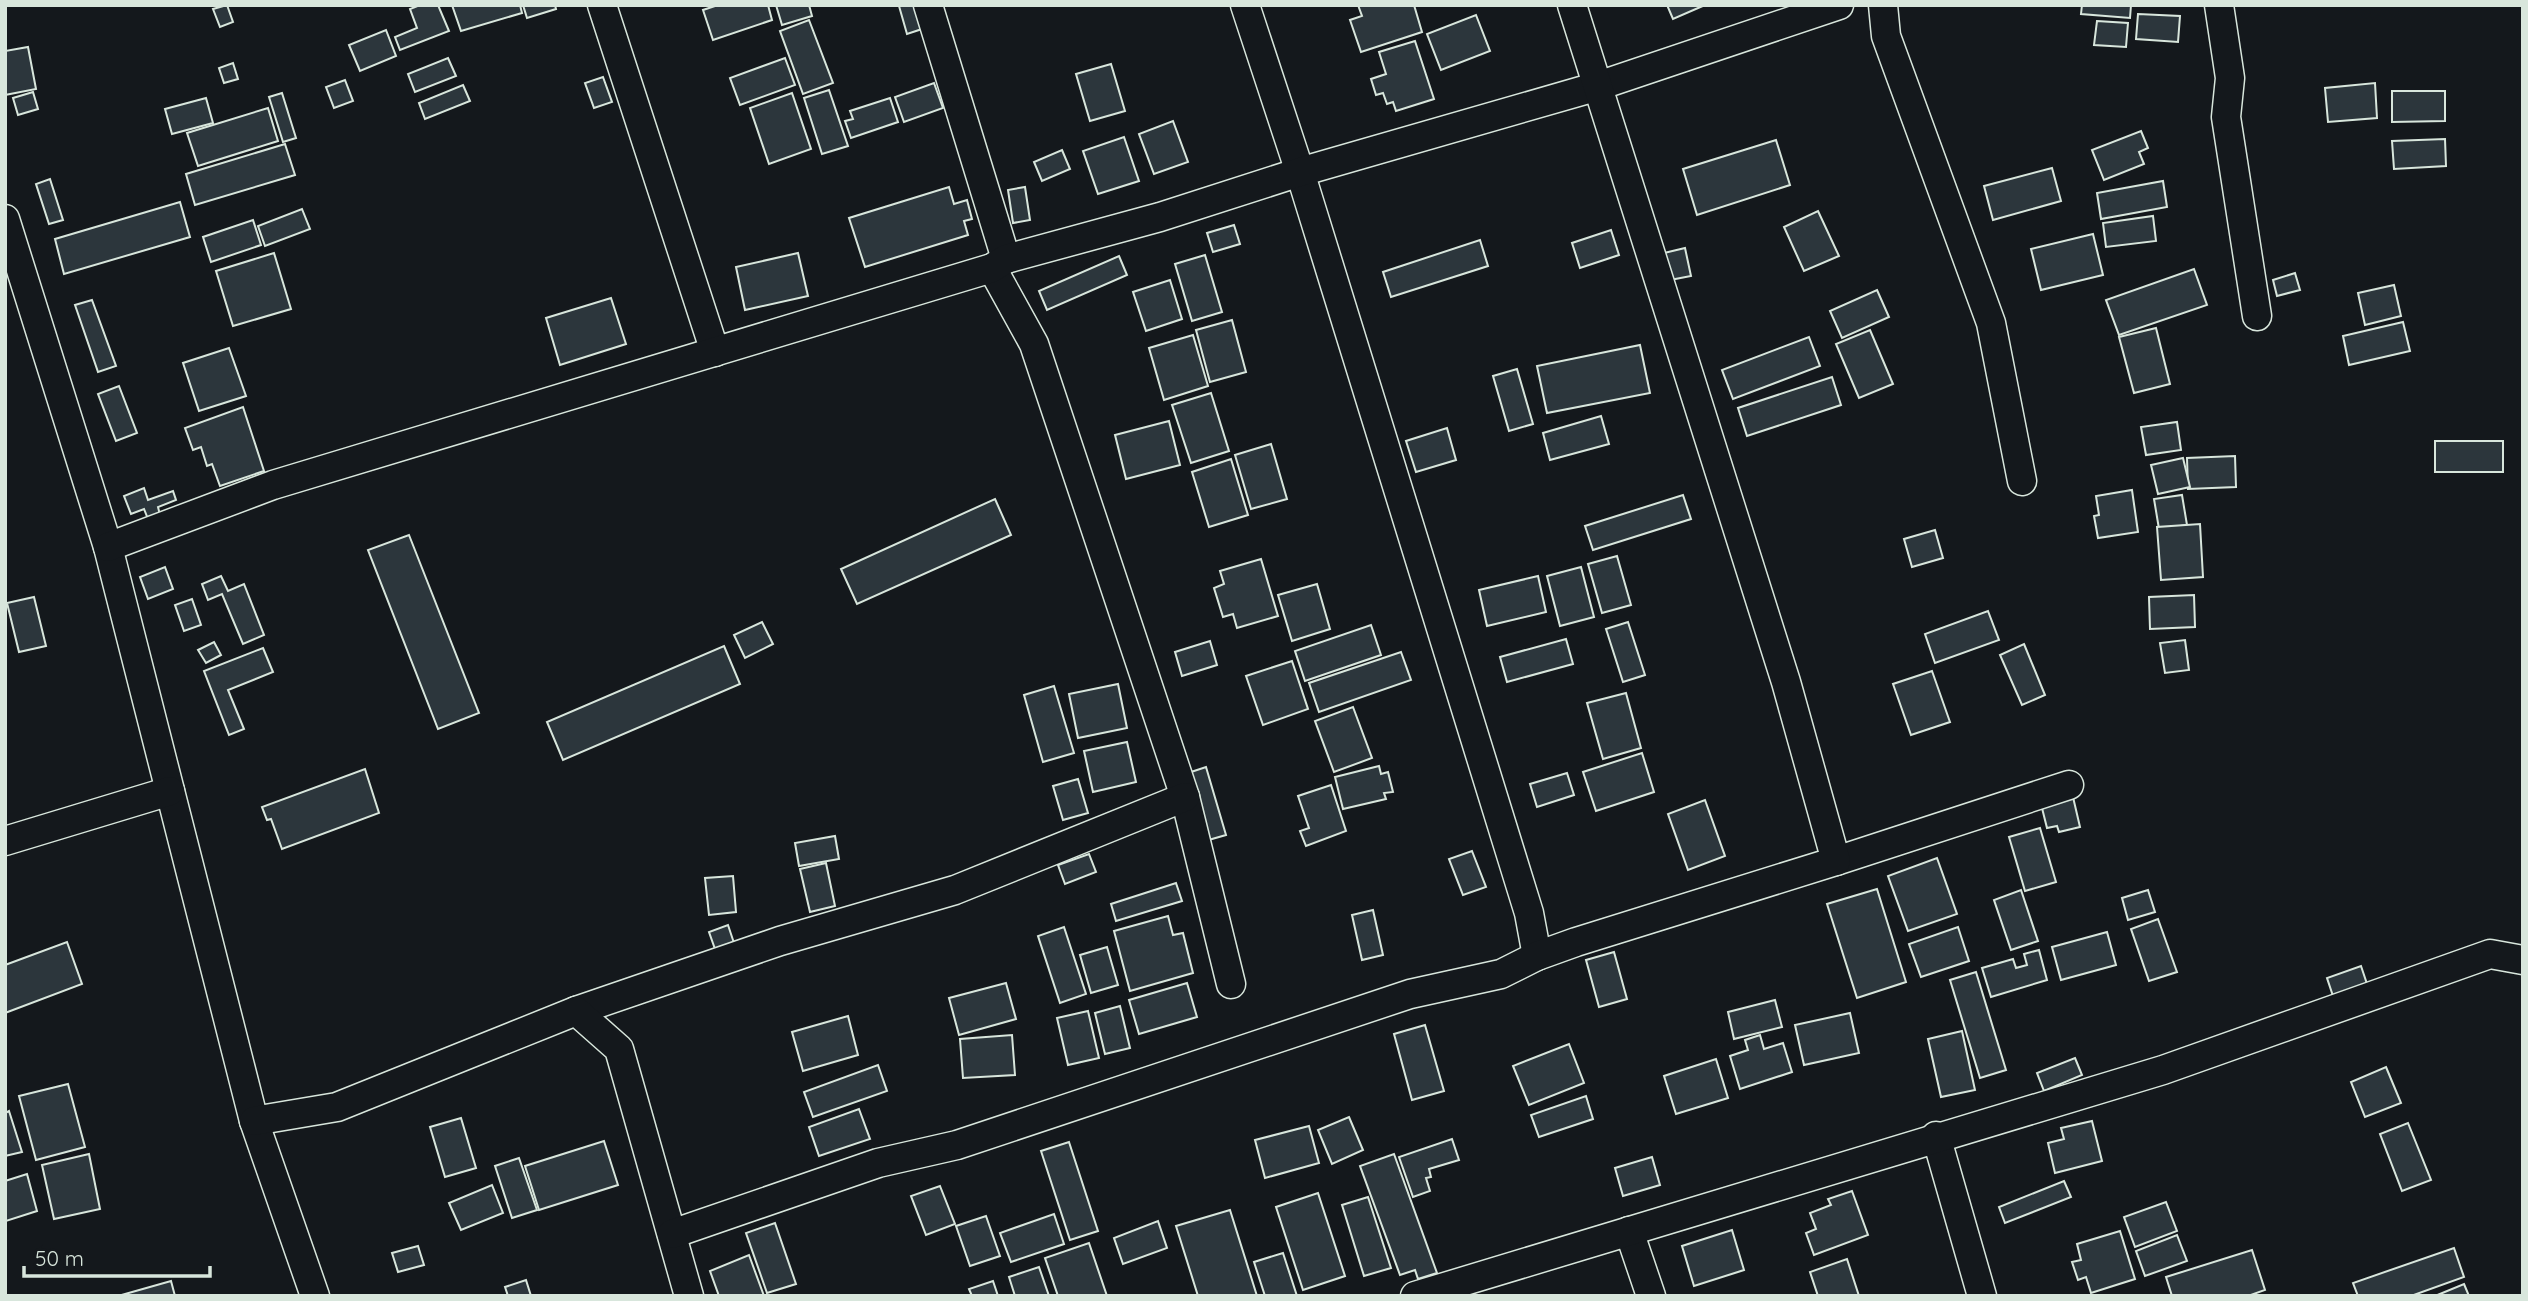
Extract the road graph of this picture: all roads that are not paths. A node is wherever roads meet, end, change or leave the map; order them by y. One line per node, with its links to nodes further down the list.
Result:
1 (602, 5): 13 (street)
2 (928, 5): 11 (street)
3 (1245, 5): 9 (street)
4 (1572, 5): 8 (street)
5 (1839, 5): 8 (street)
6 (1883, 5): 14 (street)
7 (2220, 5): 12 (street)
8 (1595, 87): 9 (street); 20 (street)
9 (1300, 172): 11 (street); 21 (street)
10 (5, 219): 15 (street)
11 (999, 264): 13 (street); 18 (street)
12 (2257, 316)
13 (715, 352): 15 (street)
14 (2022, 481)
15 (108, 547): 17 (street)
16 (2069, 785): 20 (street)
17 (170, 791): 19 (street); 25 (street)
18 (1185, 797): 23 (street); 24 (street)
19 (5, 841)
20 (1836, 861): 21 (street)
21 (1536, 956): 28 (street)
22 (2523, 960): 26 (street)
23 (1231, 984)
24 (576, 1012): 25 (street); 28 (street)
25 (254, 1121): 29 (street)
26 (1936, 1136): 27 (street); 33 (street)
27 (1629, 1231): 31 (street); 32 (street)
28 (672, 1234): 30 (street)
29 (316, 1296)
30 (689, 1296)
31 (1415, 1296)
32 (1651, 1296)
33 (1982, 1296)

